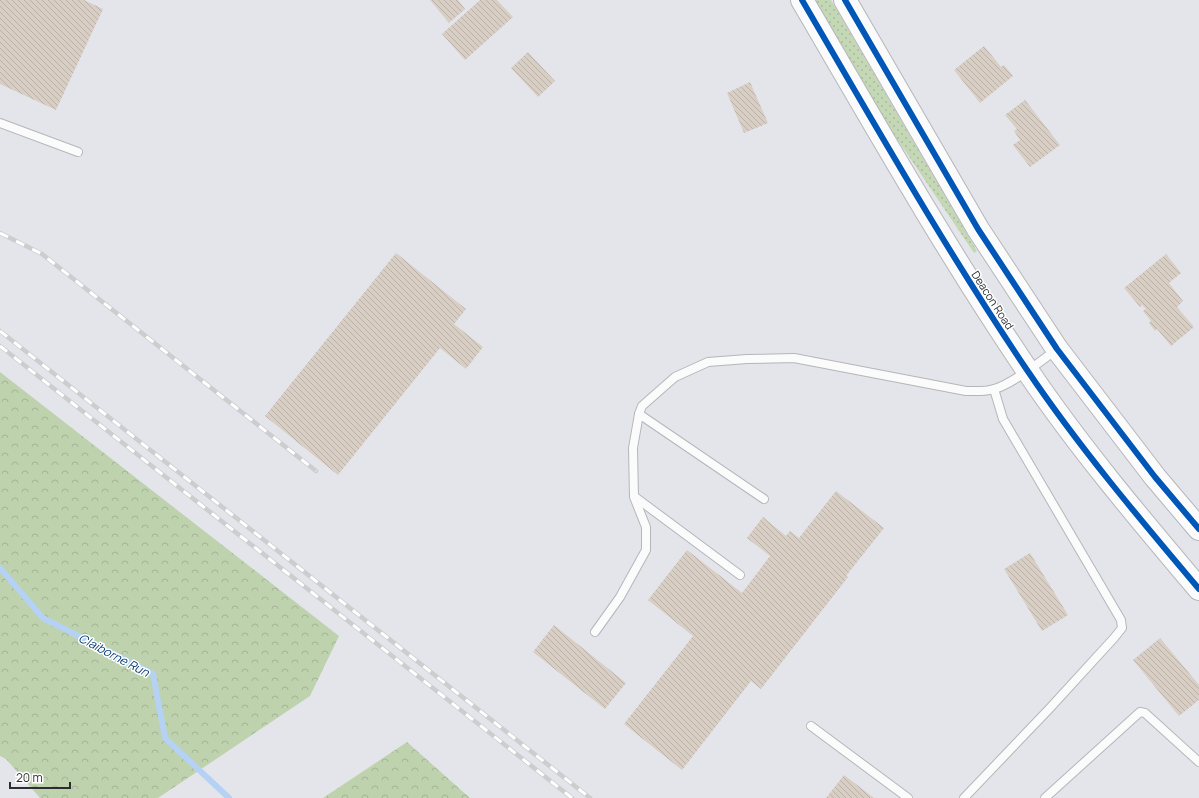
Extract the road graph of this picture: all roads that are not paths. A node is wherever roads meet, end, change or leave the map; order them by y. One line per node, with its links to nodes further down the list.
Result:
1 (802, 0): 6 (main road, Deacon Road)
2 (845, 0): 5 (main road)
3 (0, 123): 4 (lane)
4 (78, 152)
5 (1057, 349): 6 (lane); 11 (main road)
6 (1027, 370): 7 (lane); 13 (main road, Deacon Road)
7 (994, 389): 8 (lane); 18 (lane)
8 (639, 414): 9 (lane); 10 (lane)
9 (634, 497): 12 (lane); 14 (lane)
10 (764, 499)
11 (1199, 529)
12 (740, 575)
13 (1199, 589)
14 (595, 632)
15 (811, 726): 17 (lane)
16 (1199, 762): 19 (lane)
17 (908, 798)
18 (964, 798)
19 (1045, 798)

